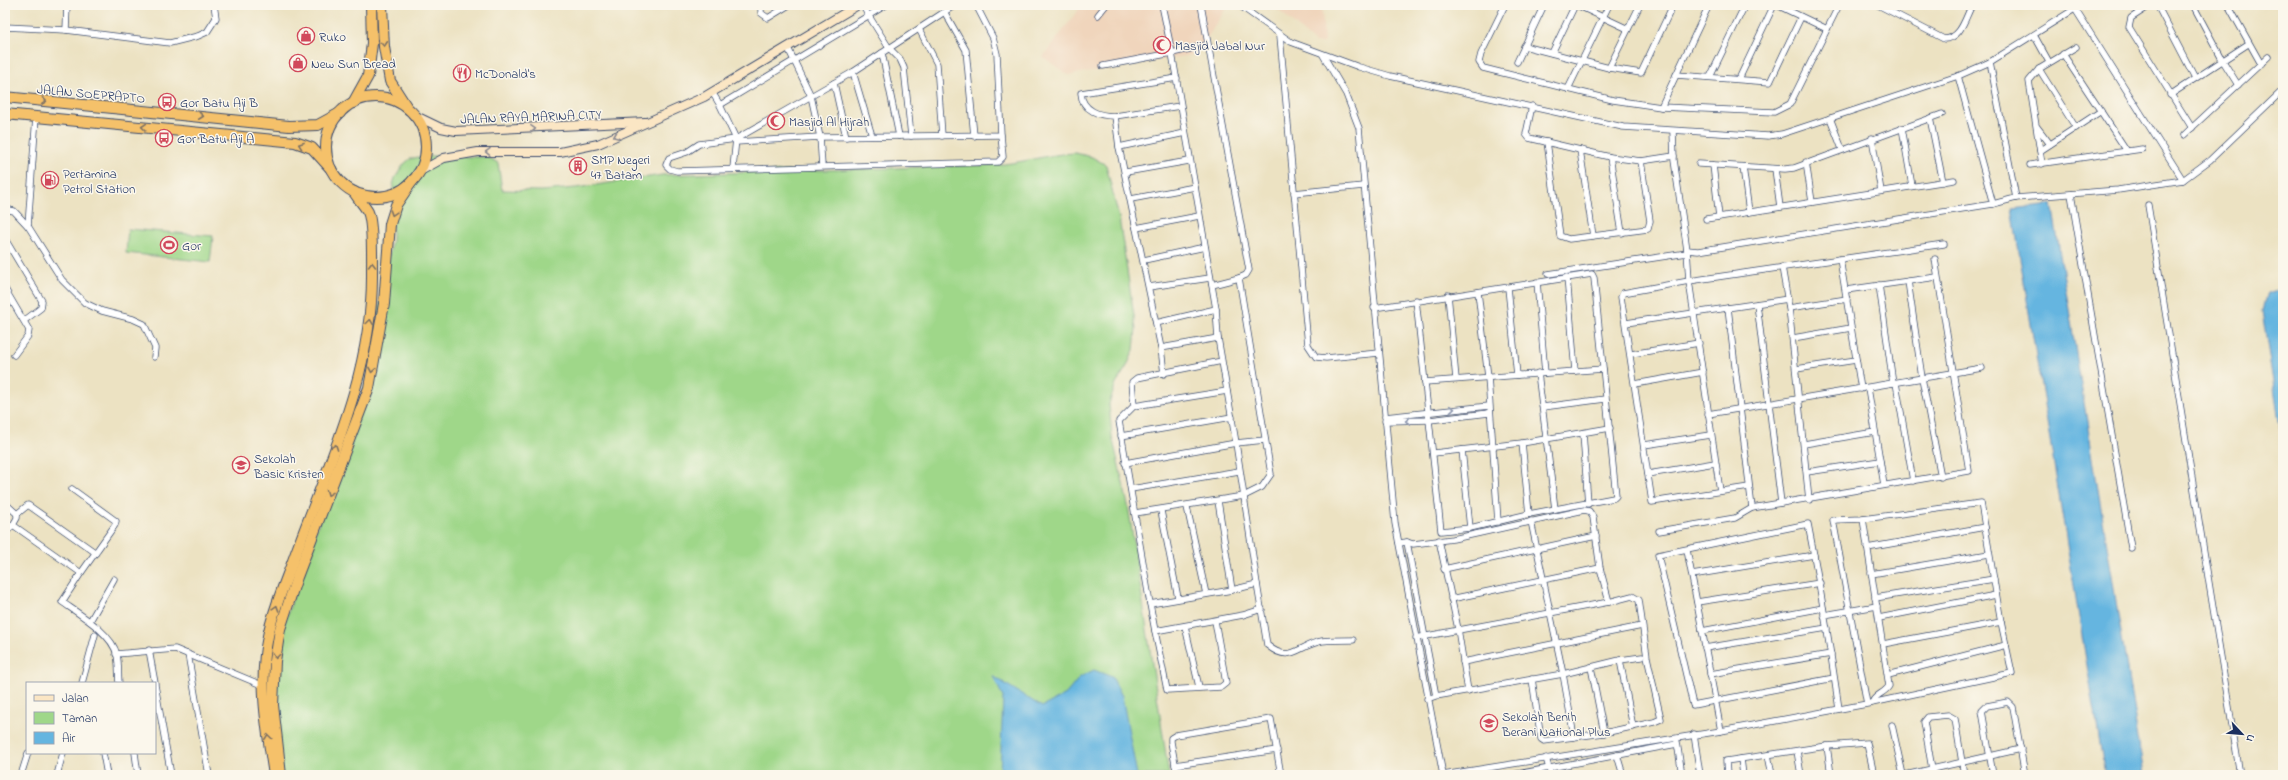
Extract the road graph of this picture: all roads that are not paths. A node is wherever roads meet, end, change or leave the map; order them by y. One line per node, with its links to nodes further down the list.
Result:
1 (67, 5): 44 (street)
2 (214, 5): 44 (street)
3 (371, 5): 84 (highway)
4 (382, 5): 90 (highway, one-way to 90)
5 (761, 5): 6 (street)
6 (789, 5)
7 (858, 5): 51 (main road, JALAN RAYA MARINA CITY)
8 (862, 5): 37 (street)
9 (886, 5): 37 (street)
10 (955, 5): 35 (street)
11 (976, 5): 114 (street)
12 (1106, 5): 36 (street)
13 (1162, 5): 54 (street)
14 (1201, 5): 48 (street)
15 (1239, 5): 46 (street)
16 (1505, 5): 78 (street)
17 (1544, 5): 49 (street)
18 (1576, 5): 39 (street); 55 (street)
19 (1609, 5): 39 (street)
20 (1640, 5): 42 (street)
21 (1673, 5): 67 (street)
22 (1709, 5): 70 (street)
23 (1745, 5): 72 (street)
24 (1774, 5): 75 (street)
25 (1777, 5): 38 (street)
26 (1839, 5): 43 (street)
27 (1878, 5): 28 (street)
28 (1972, 5)
29 (2081, 5): 34 (street)
30 (2150, 5): 81 (street)
31 (2158, 5): 74 (street)
32 (2193, 5): 61 (street)
33 (2228, 5): 47 (street)
34 (2075, 9): 45 (street); 143 (street)
35 (945, 13): 41 (street); 113 (street)
36 (1098, 14)
37 (869, 16): 52 (street); 60 (street)
38 (1802, 16): 43 (street); 75 (street)
39 (1603, 17): 42 (street); 59 (street)
40 (5, 27): 44 (street)
41 (919, 28): 52 (street); 112 (street)
42 (1628, 29): 67 (street)
43 (1828, 29): 89 (street)
44 (66, 30)
45 (2034, 35): 63 (street); 64 (street)
46 (1280, 36): 57 (street); 150 (street)
47 (2248, 44): 61 (street); 65 (street)
48 (1207, 45): 54 (street); 179 (street)
49 (1524, 46): 55 (street); 62 (street)
50 (2076, 47): 56 (street)
51 (788, 48): 60 (street); 80 (main road, JALAN RAYA MARINA CITY)
52 (889, 48): 53 (street); 111 (street)
53 (882, 53): 69 (street); 110 (street)
54 (1172, 53): 66 (street); 73 (street)
55 (1552, 53): 59 (street)
56 (2063, 54): 64 (street); 91 (street)
57 (1323, 55): 88 (street); 145 (street)
58 (2268, 57): 65 (street)
59 (1581, 60): 67 (street); 78 (street)
60 (795, 61): 82 (street); 85 (street)
61 (2223, 61): 74 (street); 77 (street)
62 (1517, 62)
63 (1990, 62): 71 (street); 152 (street)
64 (2049, 62): 68 (street)
65 (2261, 64): 77 (street)
66 (1103, 66)
67 (1609, 68)
68 (2039, 69): 101 (street); 103 (street)
69 (853, 72): 76 (street); 109 (street)
70 (1676, 75): 72 (street); 89 (street)
71 (1958, 76): 97 (street); 155 (street)
72 (1710, 77): 75 (street)
73 (1177, 78): 87 (street); 95 (street)
74 (2196, 78): 81 (street)
75 (1739, 80)
76 (834, 83): 82 (street); 108 (street)
77 (2238, 85): 104 (street)
78 (1568, 89): 89 (street)
79 (2283, 90): 143 (street)
80 (712, 92): 85 (street); 100 (main road, JALAN RAYA MARINA CITY)
81 (2170, 95): 104 (street)
82 (811, 96): 115 (street); 117 (street)
83 (5, 97): 86 (highway, JALAN SOEPRAPTO, one-way to 86)
84 (353, 103): 90 (highway); 92 (highway)
85 (720, 104): 117 (street)
86 (85, 105): 92 (highway, JALAN SOEPRAPTO, one-way to 92); 99 (highway)
87 (1180, 106): 95 (street); 106 (street)
88 (1532, 106): 105 (street); 118 (street)
89 (1661, 107)
90 (410, 111): 100 (main road, JALAN RAYA MARINA CITY, one-way to 100); 141 (highway)
91 (2101, 111): 103 (street); 124 (street)
92 (340, 113): 138 (highway)
93 (5, 114): 96 (highway)
94 (1942, 114): 98 (street)
95 (1116, 116): 120 (street)
96 (36, 117): 99 (highway); 163 (street)
97 (1830, 118): 105 (street); 121 (street)
98 (1930, 118): 102 (street); 144 (street)
99 (82, 122): 138 (highway, one-way to 99)
100 (652, 122): 141 (main road, JALAN RAYA MARINA CITY, one-way to 141)
101 (2036, 125): 119 (street); 125 (street)
102 (1902, 128): 116 (street); 146 (street)
103 (2076, 128): 119 (street)
104 (2192, 128): 107 (street)
105 (1673, 131): 126 (street)
106 (1185, 133): 120 (street); 128 (street)
107 (2184, 135)
108 (846, 136): 109 (street); 115 (street)
109 (872, 136): 110 (street)
110 (899, 136): 111 (street)
111 (911, 136): 112 (street)
112 (942, 136): 113 (street)
113 (974, 136): 114 (street)
114 (1001, 136): 135 (street)
115 (820, 137): 117 (street); 135 (street)
116 (1872, 138): 121 (street); 148 (street)
117 (736, 140): 137 (street); 137 (street)
118 (1547, 142): 123 (street); 166 (street)
119 (2050, 144): 125 (street)
120 (1119, 147): 140 (street)
121 (1842, 149): 130 (street)
122 (2142, 149): 124 (street)
123 (1580, 150): 127 (street); 166 (street)
124 (2127, 150): 132 (street)
125 (2040, 151): 132 (street)
126 (1674, 156): 129 (street); 170 (street)
127 (1610, 157): 129 (street); 165 (street)
128 (1189, 161): 140 (street); 147 (street)
129 (1641, 161): 165 (street)
130 (1806, 162): 139 (street); 154 (street)
131 (1699, 164): 133 (street)
132 (2042, 164): 134 (street)
133 (1713, 165): 136 (street); 161 (street)
134 (2030, 165)
135 (822, 166): 137 (street)
136 (1743, 167): 139 (street); 159 (street)
137 (733, 168)
138 (331, 169): 149 (highway)
139 (1775, 169): 157 (street)
140 (1126, 172): 153 (street)
141 (415, 177): 149 (highway); 407 (highway, one-way to 407)
142 (1954, 180): 144 (street)
143 (2183, 180): 151 (street)
144 (1943, 182): 146 (street)
145 (1363, 186): 150 (street); 195 (street)
146 (1912, 186): 148 (street)
147 (1195, 187): 153 (street); 160 (street)
148 (1881, 191): 154 (street)
149 (354, 192): 364 (highway, one-way to 149)
150 (1294, 193): 208 (street)
151 (2071, 194): 152 (street); 299 (street)
152 (2016, 198): 155 (street)
153 (1131, 199): 164 (street)
154 (1812, 202): 157 (street)
155 (1992, 204): 170 (street)
156 (2148, 205): 425 (street)
157 (1780, 207): 159 (street)
158 (5, 209): 163 (street)
159 (1749, 212): 161 (street)
160 (1199, 216): 164 (street); 169 (street)
161 (1719, 217): 162 (street)
162 (1706, 219)
163 (28, 226): 211 (street)
164 (1136, 228): 173 (street)
165 (1622, 232): 166 (street)
166 (1593, 236)
167 (5, 240): 200 (street)
168 (1944, 244): 171 (street)
169 (1205, 247): 173 (street); 178 (street)
170 (1687, 251): 175 (street); 180 (street)
171 (1840, 259): 174 (street); 187 (street)
172 (1935, 259): 177 (street)
173 (1144, 260): 185 (street)
174 (1782, 267): 180 (street); 191 (street)
175 (1548, 274)
176 (1567, 277): 182 (street); 215 (street); 217 (street)
177 (1937, 277): 181 (street); 220 (street)
178 (1210, 278): 183 (street); 185 (street)
179 (1239, 278): 183 (street); 252 (street)
180 (1689, 281): 199 (street); 202 (street)
181 (1908, 281): 184 (street); 225 (street)
182 (1537, 282): 186 (street); 218 (street)
183 (1212, 285): 198 (street)
184 (1879, 286): 187 (street); 228 (street)
185 (1149, 287): 201 (street)
186 (1508, 288): 189 (street); 223 (street)
187 (1846, 290): 192 (street)
188 (6, 292): 200 (street)
189 (1478, 292): 190 (street); 224 (street)
190 (1448, 295): 193 (street); 226 (street)
191 (1788, 299): 194 (street); 197 (street)
192 (1847, 299): 197 (street); 203 (street)
193 (1416, 300): 195 (street); 227 (street)
194 (1757, 304): 196 (street); 235 (street)
195 (1374, 308): 208 (street)
196 (1728, 308): 199 (street); 239 (street)
197 (1789, 308): 205 (street)
198 (1216, 309): 201 (street); 204 (street)
199 (1695, 312): 202 (street); 206 (street)
200 (25, 320): 210 (street)
201 (1156, 323): 207 (street)
202 (1626, 323): 209 (street)
203 (1851, 328): 205 (street); 212 (street)
204 (1218, 338): 207 (street); 213 (street)
205 (1793, 338): 216 (street)
206 (1699, 343): 209 (street); 219 (street)
207 (1161, 348): 221 (street)
208 (1379, 353): 244 (street)
209 (1631, 354): 229 (street)
210 (14, 355)
211 (154, 357)
212 (1856, 360): 216 (street); 231 (street)
213 (1222, 361): 221 (street); 232 (street)
214 (1982, 368): 220 (street)
215 (1603, 369): 217 (street); 234 (street)
216 (1796, 369): 233 (street)
217 (1575, 371): 218 (street)
218 (1545, 372): 222 (street)
219 (1703, 372): 229 (street); 242 (street)
220 (1953, 372): 225 (street); 266 (street)
221 (1164, 374): 236 (street)
222 (1538, 374): 223 (street); 238 (street)
223 (1517, 375): 224 (street)
224 (1488, 377): 226 (street); 237 (street)
225 (1922, 378): 228 (street); 266 (street)
226 (1456, 379): 227 (street)
227 (1425, 382): 240 (street)
228 (1895, 383): 230 (street); 267 (street)
229 (1635, 384): 256 (street)
230 (1868, 388): 231 (street); 247 (street)
231 (1860, 389): 233 (street)
232 (1227, 391): 236 (street); 243 (street)
233 (1799, 399): 235 (street); 255 (street)
234 (1605, 400): 238 (street); 246 (street)
235 (1768, 404): 239 (street); 277 (street)
236 (1134, 406): 250 (street)
237 (1489, 406): 240 (street, one-way to 237); 241 (street)
238 (1543, 407): 251 (street)
239 (1740, 409): 242 (street); 269 (street)
240 (1430, 411): 244 (street); 245 (street)
241 (1489, 413): 245 (street); 257 (street)
242 (1708, 414): 249 (street)
243 (1232, 417): 250 (street); 253 (street)
244 (1385, 419): 245 (street, one-way to 244); 297 (street)
245 (1430, 420): 259 (street)
246 (1610, 428): 248 (street); 278 (street)
247 (1875, 432): 255 (street); 260 (street)
248 (1583, 433): 251 (street); 278 (street)
249 (1711, 435): 256 (street); 262 (street)
250 (1121, 436): 261 (street)
251 (1546, 438): 254 (street); 281 (street)
252 (1264, 440): 253 (street); 273 (street)
253 (1236, 443): 261 (street); 263 (street)
254 (1522, 443): 257 (street); 285 (street)
255 (1804, 444): 264 (street)
256 (1644, 445): 265 (street)
257 (1492, 447): 258 (street); 287 (street)
258 (1462, 450): 259 (street); 291 (street)
259 (1434, 453): 291 (street)
260 (1880, 460): 264 (street); 268 (street)
261 (1125, 463): 271 (street)
262 (1715, 463): 265 (street); 272 (street)
263 (1239, 471): 271 (street); 273 (street)
264 (1807, 472): 274 (street)
265 (1648, 474): 272 (street)
266 (1941, 477): 267 (street)
267 (1913, 481): 268 (street)
268 (1884, 485): 274 (street)
269 (1749, 487): 272 (street); 280 (street)
270 (72, 489): 302 (street)
271 (1131, 489): 283 (street)
272 (1720, 491)
273 (1244, 496): 275 (street); 314 (street)
274 (1809, 500): 277 (street)
275 (1218, 501): 279 (street); 315 (street)
276 (5, 503): 284 (street)
277 (1781, 503): 280 (street)
278 (1588, 504): 281 (street)
279 (1187, 507): 282 (street); 316 (street)
280 (1752, 508): 292 (street)
281 (1555, 509): 285 (street)
282 (1161, 511): 283 (street); 318 (street)
283 (1135, 513): 323 (street)
284 (17, 514): 289 (street); 302 (street)
285 (1529, 514): 287 (street)
286 (1863, 519): 290 (street); 298 (street); 327 (street)
287 (1498, 522): 291 (street)
288 (1531, 522): 294 (street); 295 (street); 300 (street)
289 (13, 525): 293 (street); 307 (street)
290 (1985, 527): 298 (street); 303 (street)
291 (1470, 528)
292 (1659, 531)
293 (5, 533)
294 (1596, 536): 300 (street); 305 (street)
295 (1439, 540): 296 (street); 306 (street)
296 (1406, 542): 297 (street); 341 (street)
297 (1399, 543): 342 (street)
298 (1867, 548): 308 (street)
299 (2131, 548)
300 (1536, 549): 306 (street); 311 (street)
301 (1687, 550): 304 (street); 309 (street); 370 (street)
302 (96, 552): 307 (street)
303 (1989, 554): 308 (street); 312 (street)
304 (1814, 555): 309 (street); 313 (street)
305 (1600, 568): 311 (street); 321 (street)
306 (1444, 569): 320 (street)
307 (81, 573): 331 (street)
308 (1871, 574): 319 (street)
309 (1692, 575): 322 (street)
310 (114, 579): 331 (street)
311 (1543, 580): 320 (street); 328 (street)
312 (1994, 580): 317 (street); 319 (street)
313 (1820, 583): 322 (street); 325 (street)
314 (1257, 584): 315 (street); 326 (street)
315 (1232, 590): 316 (street)
316 (1206, 594): 318 (street)
317 (1996, 595): 330 (street); 333 (street)
318 (1178, 598): 323 (street)
319 (1875, 598): 324 (street)
320 (1451, 599): 337 (street)
321 (1609, 602): 328 (street); 335 (street)
322 (1697, 602): 339 (street)
323 (1150, 604): 338 (street)
324 (1877, 606): 327 (street); 330 (street)
325 (1823, 608): 329 (street); 339 (street)
326 (1262, 610): 332 (street); 343 (street)
327 (1850, 610): 329 (street); 371 (street)
328 (1550, 612): 337 (street); 344 (street)
329 (1824, 615): 336 (street)
330 (1879, 618): 345 (street)
331 (90, 621): 349 (street)
332 (1215, 621): 334 (street); 365 (street)
333 (2001, 622): 345 (street); 346 (street)
334 (1185, 626): 338 (street); 365 (street)
335 (1642, 626): 344 (street); 375 (street)
336 (1827, 628): 347 (street); 351 (street)
337 (1458, 629): 341 (street); 354 (street)
338 (1155, 631): 365 (street)
339 (1702, 631): 347 (street)
340 (95, 634): 361 (street)
341 (1424, 636): 342 (street); 368 (street)
342 (1416, 638): 369 (street)
343 (1353, 640)
344 (1555, 643): 354 (street); 356 (street)
345 (1883, 644): 358 (street)
346 (2006, 645): 358 (street); 371 (street)
347 (1705, 648): 357 (street)
348 (149, 650): 349 (street); 350 (street); 363 (street)
349 (116, 654): 362 (street)
350 (188, 654): 364 (street); 405 (street)
351 (1831, 654): 357 (street); 359 (street)
352 (1642, 657): 353 (street)
353 (1620, 660): 355 (street); 375 (street)
354 (1463, 662): 366 (street)
355 (1591, 667): 356 (street); 377 (street)
356 (1563, 674): 360 (street); 379 (street)
357 (1710, 674): 370 (street)
358 (1888, 675): 371 (street)
359 (1834, 678): 370 (street); 372 (street)
360 (1532, 679): 366 (street); 379 (street)
361 (82, 682)
362 (119, 682)
363 (155, 682)
364 (264, 686): 406 (highway, one-way to 364)
365 (1199, 687)
366 (1468, 691): 368 (street)
367 (156, 696): 373 (street)
368 (1436, 696): 369 (street)
369 (1427, 699): 393 (street)
370 (1717, 700): 376 (street)
371 (1870, 703): 372 (street)
372 (1838, 709): 376 (street)
373 (158, 719): 404 (street)
374 (1892, 725): 421 (street)
375 (1633, 727): 377 (street)
376 (1721, 731): 378 (street)
377 (1604, 733): 379 (street)
378 (1694, 734): 380 (street); 414 (street)
379 (1574, 737)
380 (1677, 737): 381 (street); 393 (street)
381 (1677, 744): 390 (street); 399 (street)
382 (1827, 746): 385 (street); 419 (street); 420 (street)
383 (2021, 749): 392 (street); 392 (street); 424 (street)
384 (1277, 750): 396 (street); 396 (street); 409 (street)
385 (1797, 751): 391 (street); 418 (street)
386 (28, 754): 400 (street)
387 (63, 754): 401 (street)
388 (103, 754): 402 (street)
389 (135, 754): 403 (street)
390 (1617, 755): 397 (street); 412 (street)
391 (1768, 755): 394 (street); 417 (street)
392 (1990, 757): 395 (street); 423 (street)
393 (1546, 758): 397 (street)
394 (1741, 759): 415 (street); 416 (street)
395 (1961, 762): 398 (street); 398 (street); 422 (street)
396 (1175, 765): 408 (street)
397 (1550, 768): 410 (street); 411 (street)
398 (1932, 772): 421 (street)
399 (1682, 773): 413 (street)
400 (21, 775)
401 (57, 775)
402 (107, 775)
403 (138, 775)
404 (171, 775)
405 (209, 775)
406 (274, 775)
407 (281, 775)
408 (1177, 775)
409 (1281, 775)
410 (1512, 775)
411 (1551, 775)
412 (1623, 775)
413 (1666, 775)
414 (1700, 775)
415 (1727, 775)
416 (1743, 775)
417 (1772, 775)
418 (1802, 775)
419 (1832, 775)
420 (1874, 775)
421 (1904, 775)
422 (1964, 775)
423 (1993, 775)
424 (2025, 775)
425 (2240, 775)

